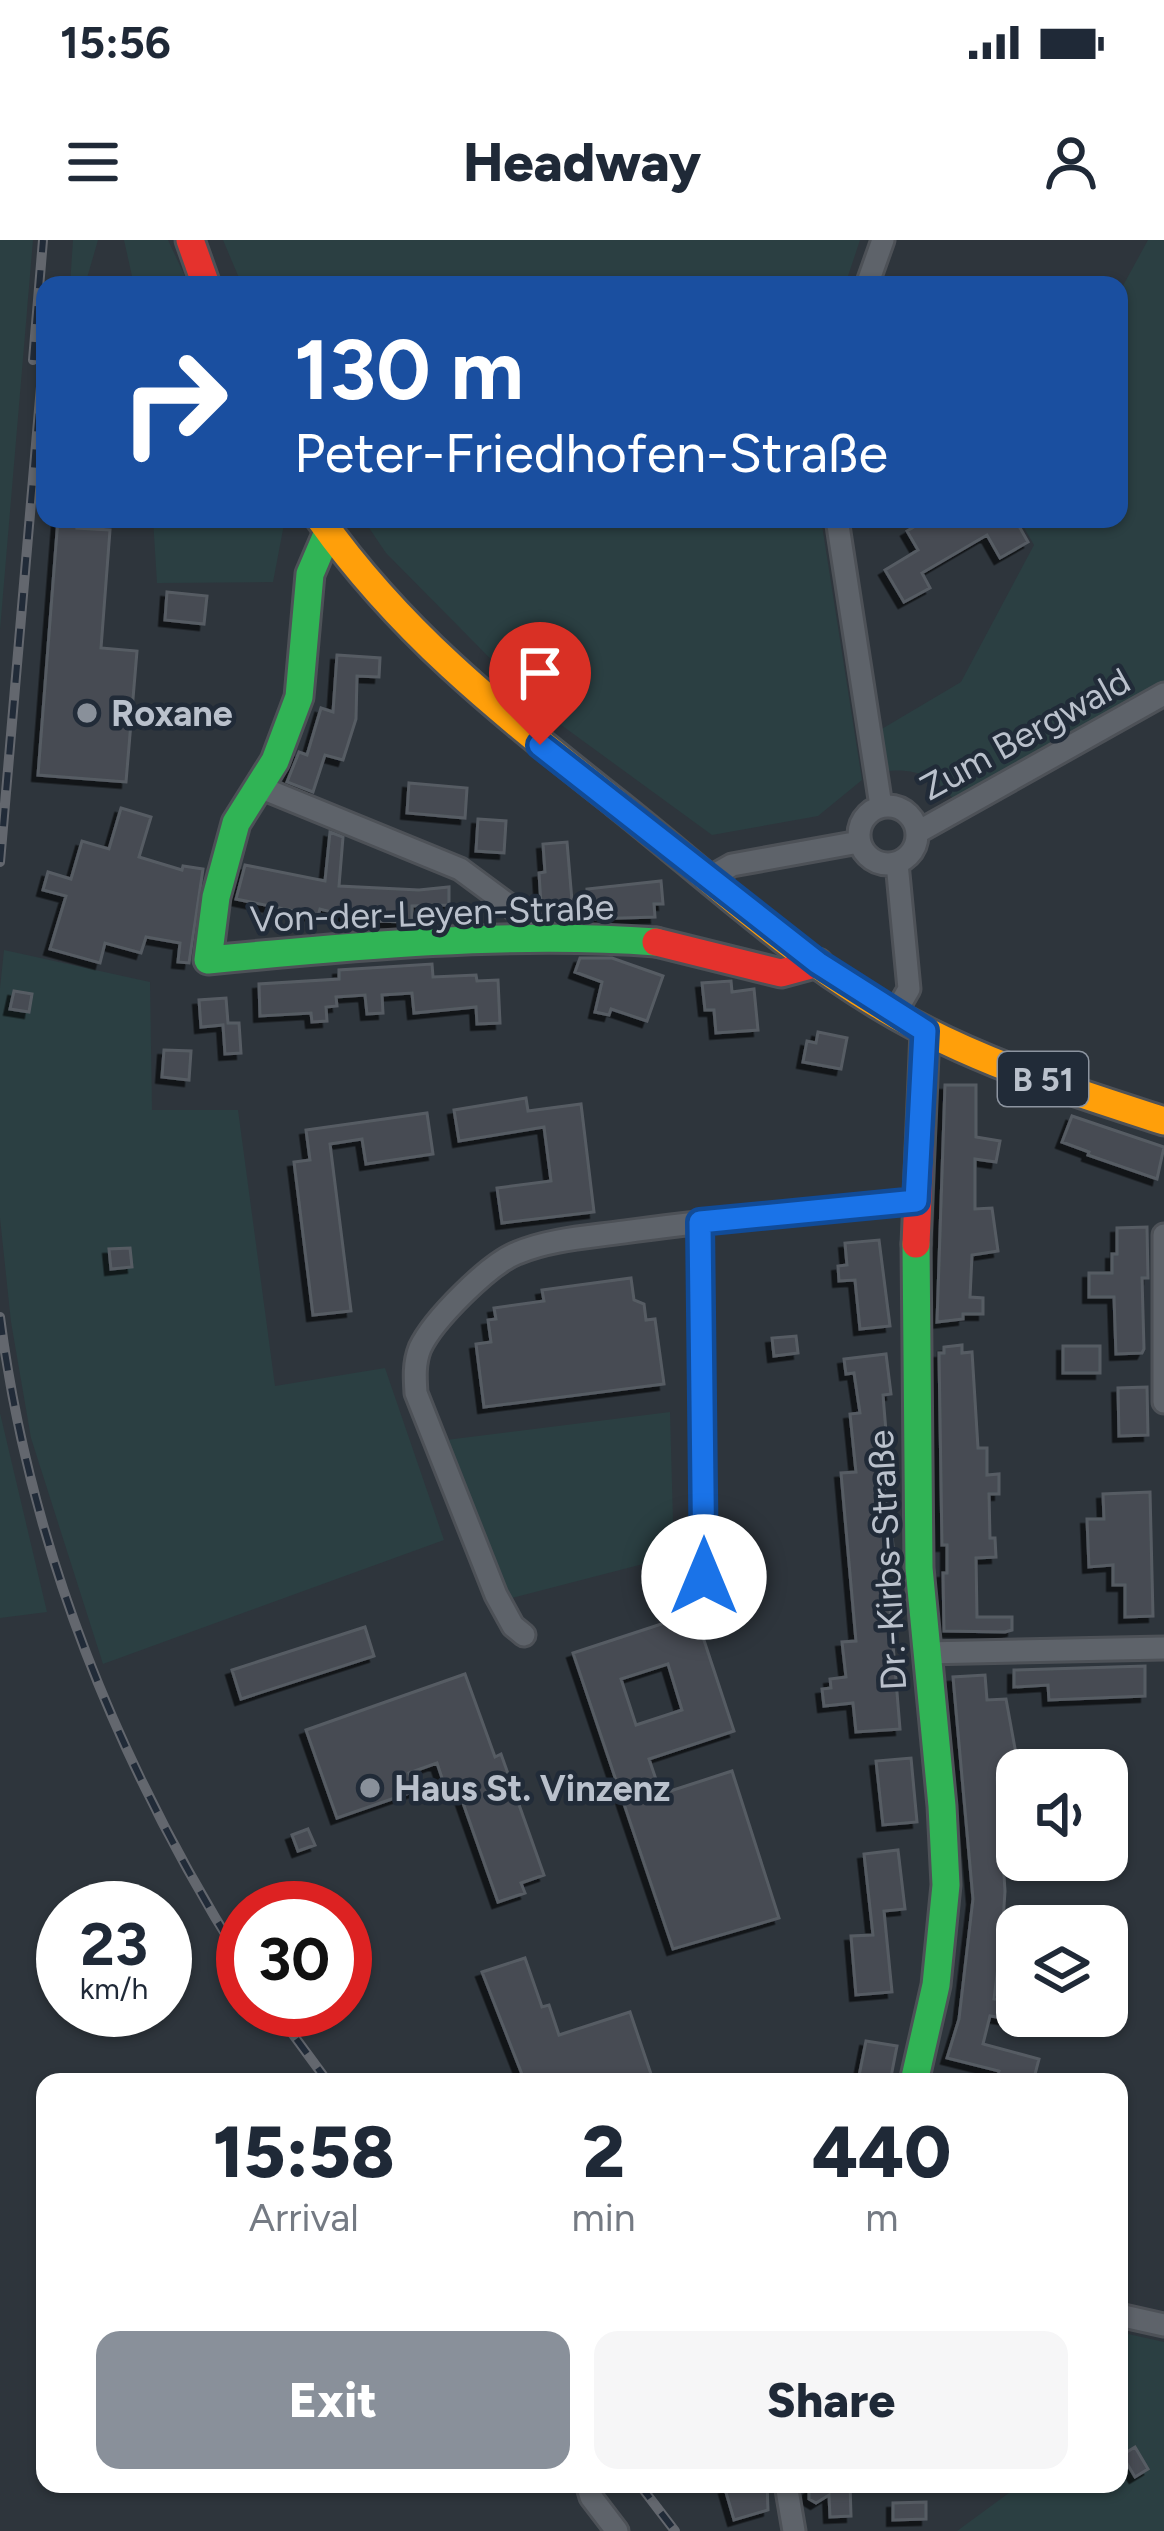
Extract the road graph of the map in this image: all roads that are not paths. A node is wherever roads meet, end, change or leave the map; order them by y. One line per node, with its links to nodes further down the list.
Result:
1 (190, 240): 3 (street)
2 (883, 240): 4 (street)
3 (203, 276)
4 (870, 276)
5 (323, 528): 9 (street, Von-der-Leyen-Straße)
6 (326, 528): 14 (street, B 51)
7 (839, 528): 10 (street, Zum Bergwald)
8 (1164, 694): 11 (street, Zum Bergwald)
9 (262, 788): 15 (street); 15 (street, Von-der-Leyen-Straße)
10 (881, 806): 11 (street); 12 (street)
11 (918, 832): 13 (street)
12 (860, 842): 13 (street); 14 (street)
13 (897, 863): 17 (street)
14 (709, 878): 16 (street, B 51)
15 (556, 940): 16 (street, Von-der-Leyen-Straße)
16 (818, 963): 17 (street, B 51)
17 (898, 1007): 18 (street, B 51)
18 (925, 1031): 19 (street, B 51); 20 (street, Dr.-Kirbs-Straße)
19 (1164, 1121)
20 (916, 1201): 21 (street); 27 (street, Dr.-Kirbs-Straße)
21 (700, 1222): 24 (street); 25 (street)
22 (1164, 1235): 23 (street)
23 (1164, 1402)
24 (704, 1577)
25 (524, 1635)
26 (1164, 1648): 27 (street)
27 (925, 1652): 28 (street, Dr.-Kirbs-Straße)
28 (916, 2073)
29 (1128, 2317): 30 (street)
30 (1164, 2325)
31 (590, 2493): 33 (street)
32 (788, 2493): 34 (street)
33 (617, 2531)
34 (794, 2531)

